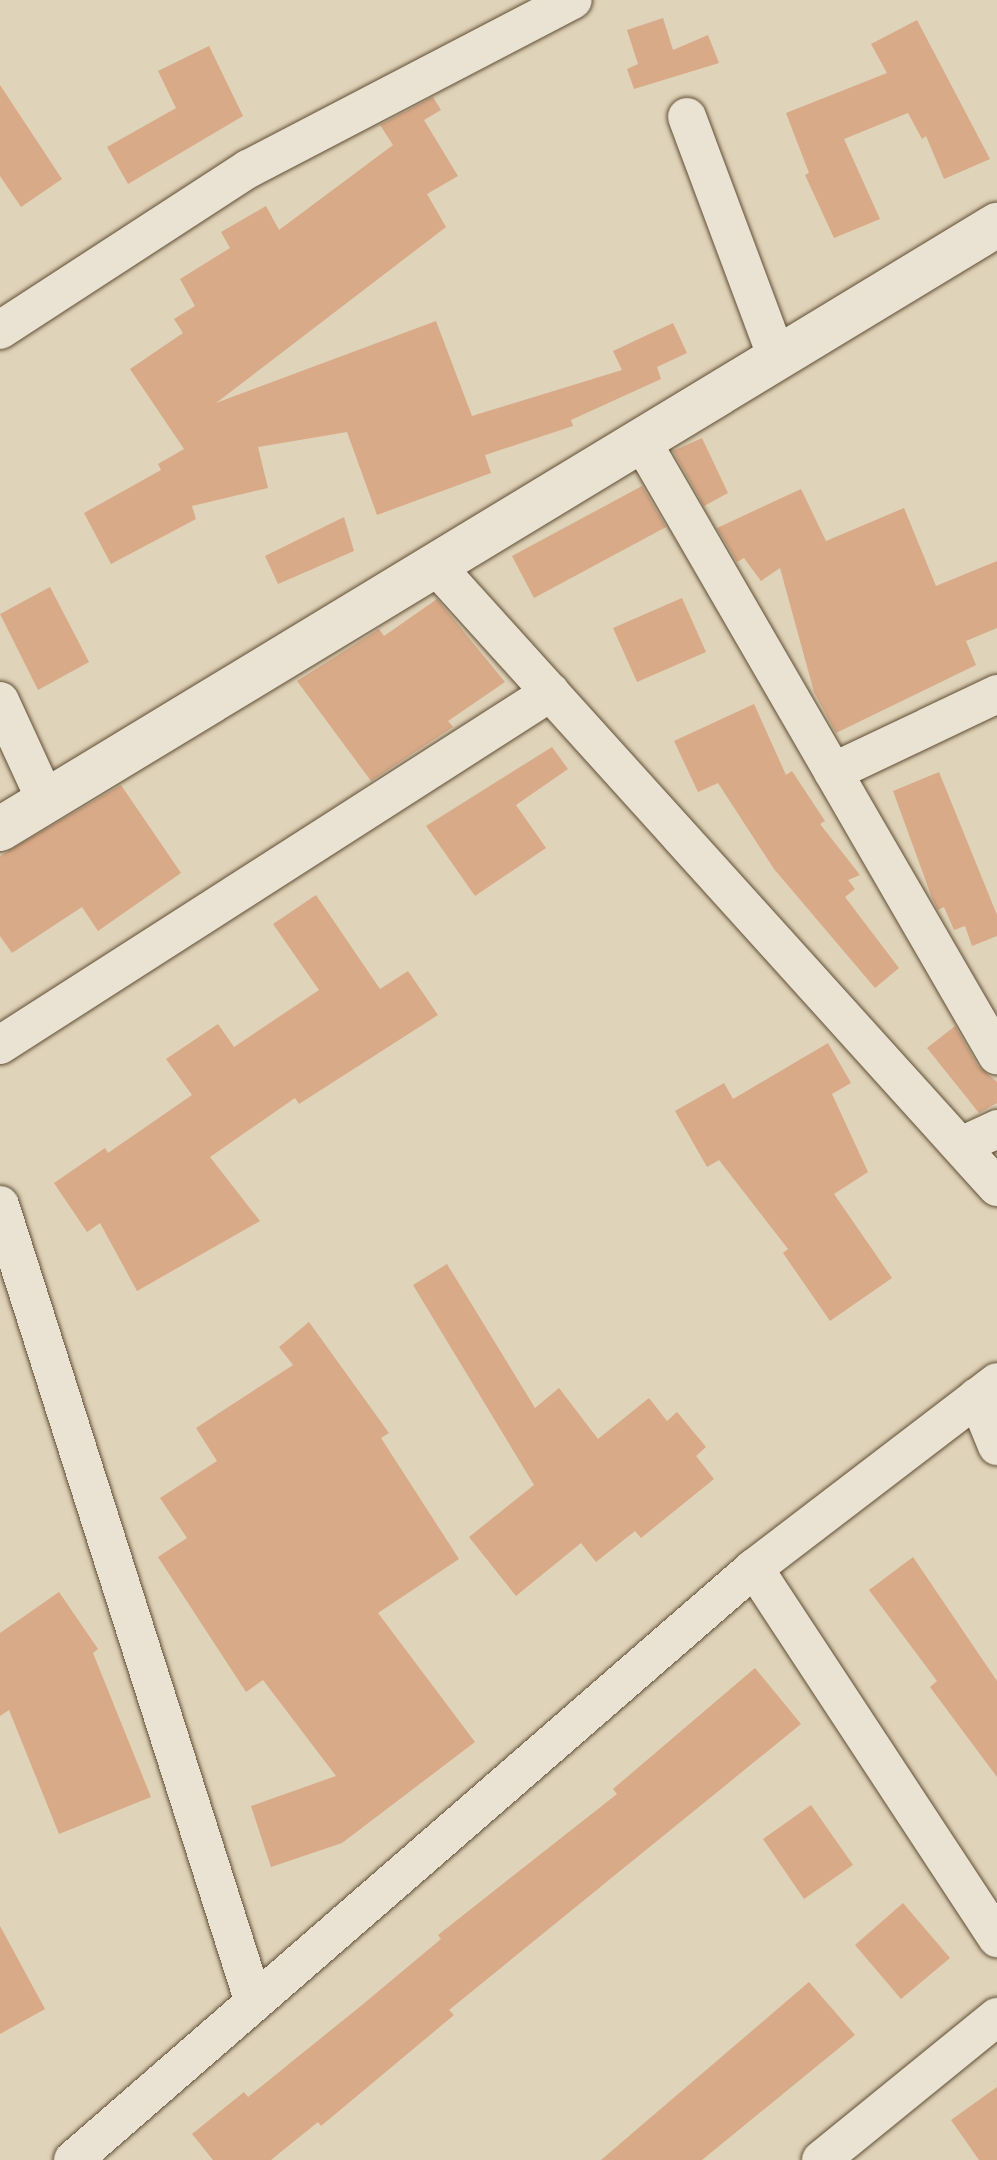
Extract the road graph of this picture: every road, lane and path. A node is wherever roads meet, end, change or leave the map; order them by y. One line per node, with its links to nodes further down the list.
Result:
1 (573, 0): 4 (street)
2 (687, 117): 5 (street)
3 (997, 225): 5 (street)
4 (0, 330)
5 (777, 358): 6 (street)
6 (641, 440): 7 (street); 11 (street)
7 (436, 566): 8 (street); 12 (street)
8 (551, 692): 14 (street); 17 (street)
9 (997, 694): 11 (street)
10 (0, 701): 12 (street)
11 (833, 772): 15 (street)
12 (46, 801): 13 (street)
13 (0, 829)
14 (0, 1045)
15 (997, 1055)
16 (997, 1129): 17 (street)
17 (961, 1146): 18 (street)
18 (997, 1187)
19 (0, 1205): 24 (street)
20 (987, 1389): 21 (street); 22 (street)
21 (997, 1446)
22 (754, 1568): 23 (street); 24 (street)
23 (997, 1938)
24 (254, 2003): 26 (street)
25 (997, 2017): 27 (street)
26 (73, 2160)
27 (821, 2160)

